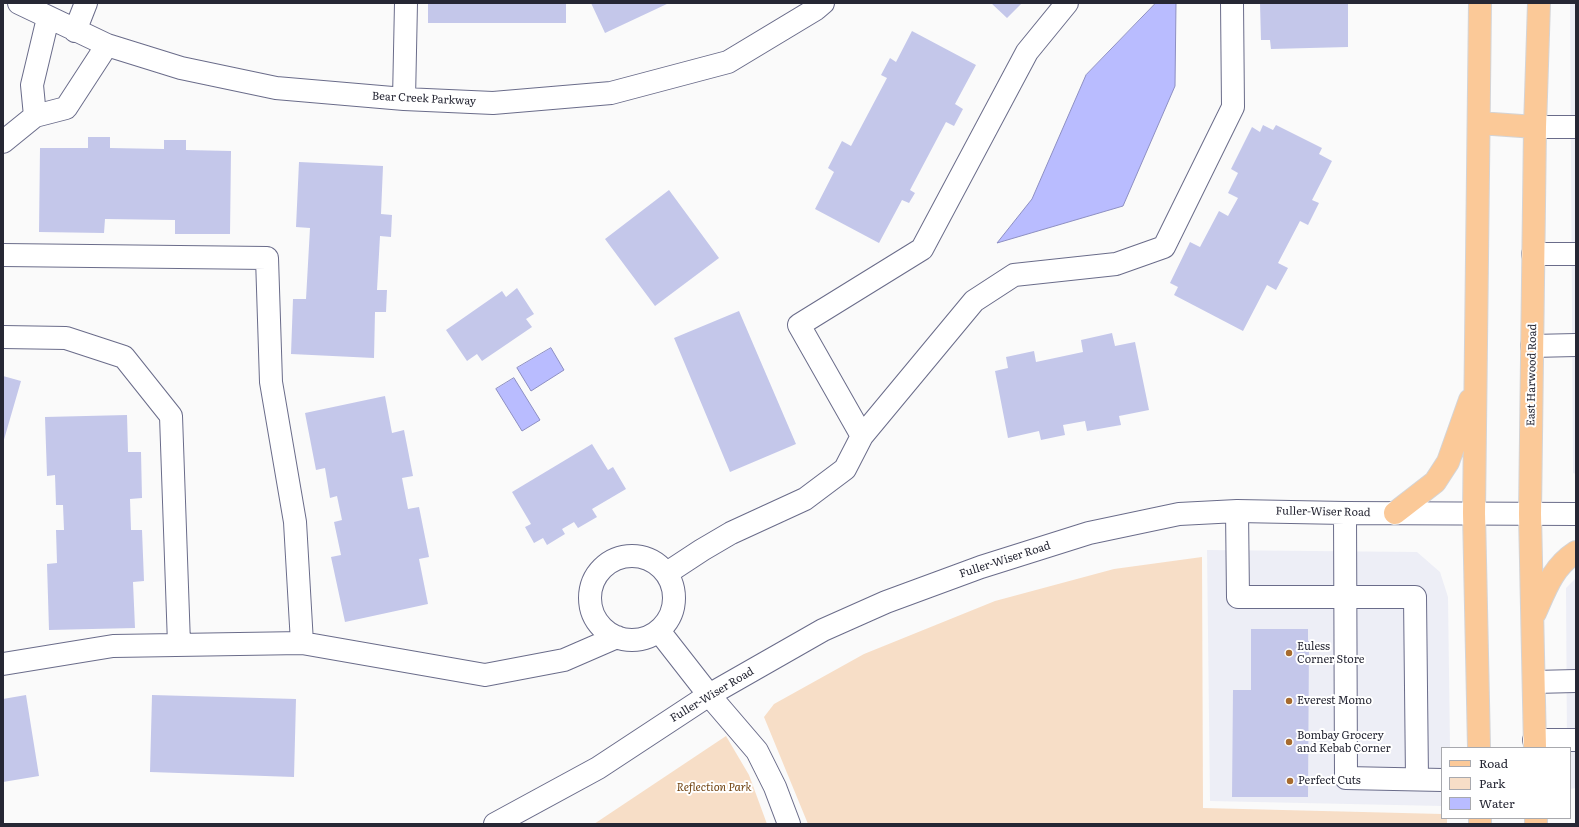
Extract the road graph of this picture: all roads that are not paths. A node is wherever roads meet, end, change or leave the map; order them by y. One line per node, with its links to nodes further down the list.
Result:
1 (19, 3): 9 (street, Bear Creek Parkway)
2 (86, 3): 10 (street)
3 (406, 3): 12 (street)
4 (823, 3): 12 (street, Bear Creek Parkway)
5 (1067, 3): 25 (street)
6 (1232, 3): 25 (street)
7 (1480, 3): 14 (main road)
8 (1539, 3): 15 (main road, East Harwood Road)
9 (48, 18): 10 (street, Bear Creek Parkway); 13 (street)
10 (75, 31): 11 (street, Bear Creek Parkway)
11 (107, 45): 12 (street, Bear Creek Parkway); 13 (street)
12 (404, 99)
13 (35, 116): 17 (street)
14 (1479, 123): 15 (main road); 24 (main road)
15 (1535, 127): 16 (street); 18 (main road, East Harwood Road)
16 (1576, 127)
17 (3, 142)
18 (1533, 254): 19 (street); 23 (main road, East Harwood Road)
19 (1576, 254)
20 (3, 255): 38 (street)
21 (3, 337): 39 (street)
22 (1576, 345): 23 (street)
23 (1532, 346): 30 (main road, East Harwood Road)
24 (1476, 383): 28 (main road); 29 (main road)
25 (862, 436): 33 (street)
26 (1237, 511): 27 (street, Fuller-Wiser Road); 34 (street); 43 (street, Fuller-Wiser Road)
27 (1345, 513): 28 (street, Fuller-Wiser Road); 34 (street)
28 (1395, 513): 29 (street, Fuller-Wiser Road)
29 (1474, 513): 30 (street, Fuller-Wiser Road); 46 (main road)
30 (1530, 514): 31 (street, Fuller-Wiser Road); 35 (main road, East Harwood Road)
31 (1576, 514)
32 (1576, 552): 35 (main road)
33 (667, 573): 36 (street); 37 (street)
34 (1345, 596): 47 (street); 47 (street)
35 (1532, 619): 42 (main road, East Harwood Road)
36 (659, 631): 37 (street); 43 (street)
37 (617, 638): 38 (street)
38 (302, 643): 39 (street)
39 (179, 644): 40 (street)
40 (3, 664)
41 (1576, 681): 42 (street)
42 (1534, 682): 45 (main road, East Harwood Road)
43 (709, 695): 49 (street, Fuller-Wiser Road); 50 (street)
44 (1576, 740): 45 (street)
45 (1534, 744)
46 (1479, 747)
47 (1417, 780): 48 (street)
48 (1441, 780)
49 (495, 824)
50 (789, 824)

